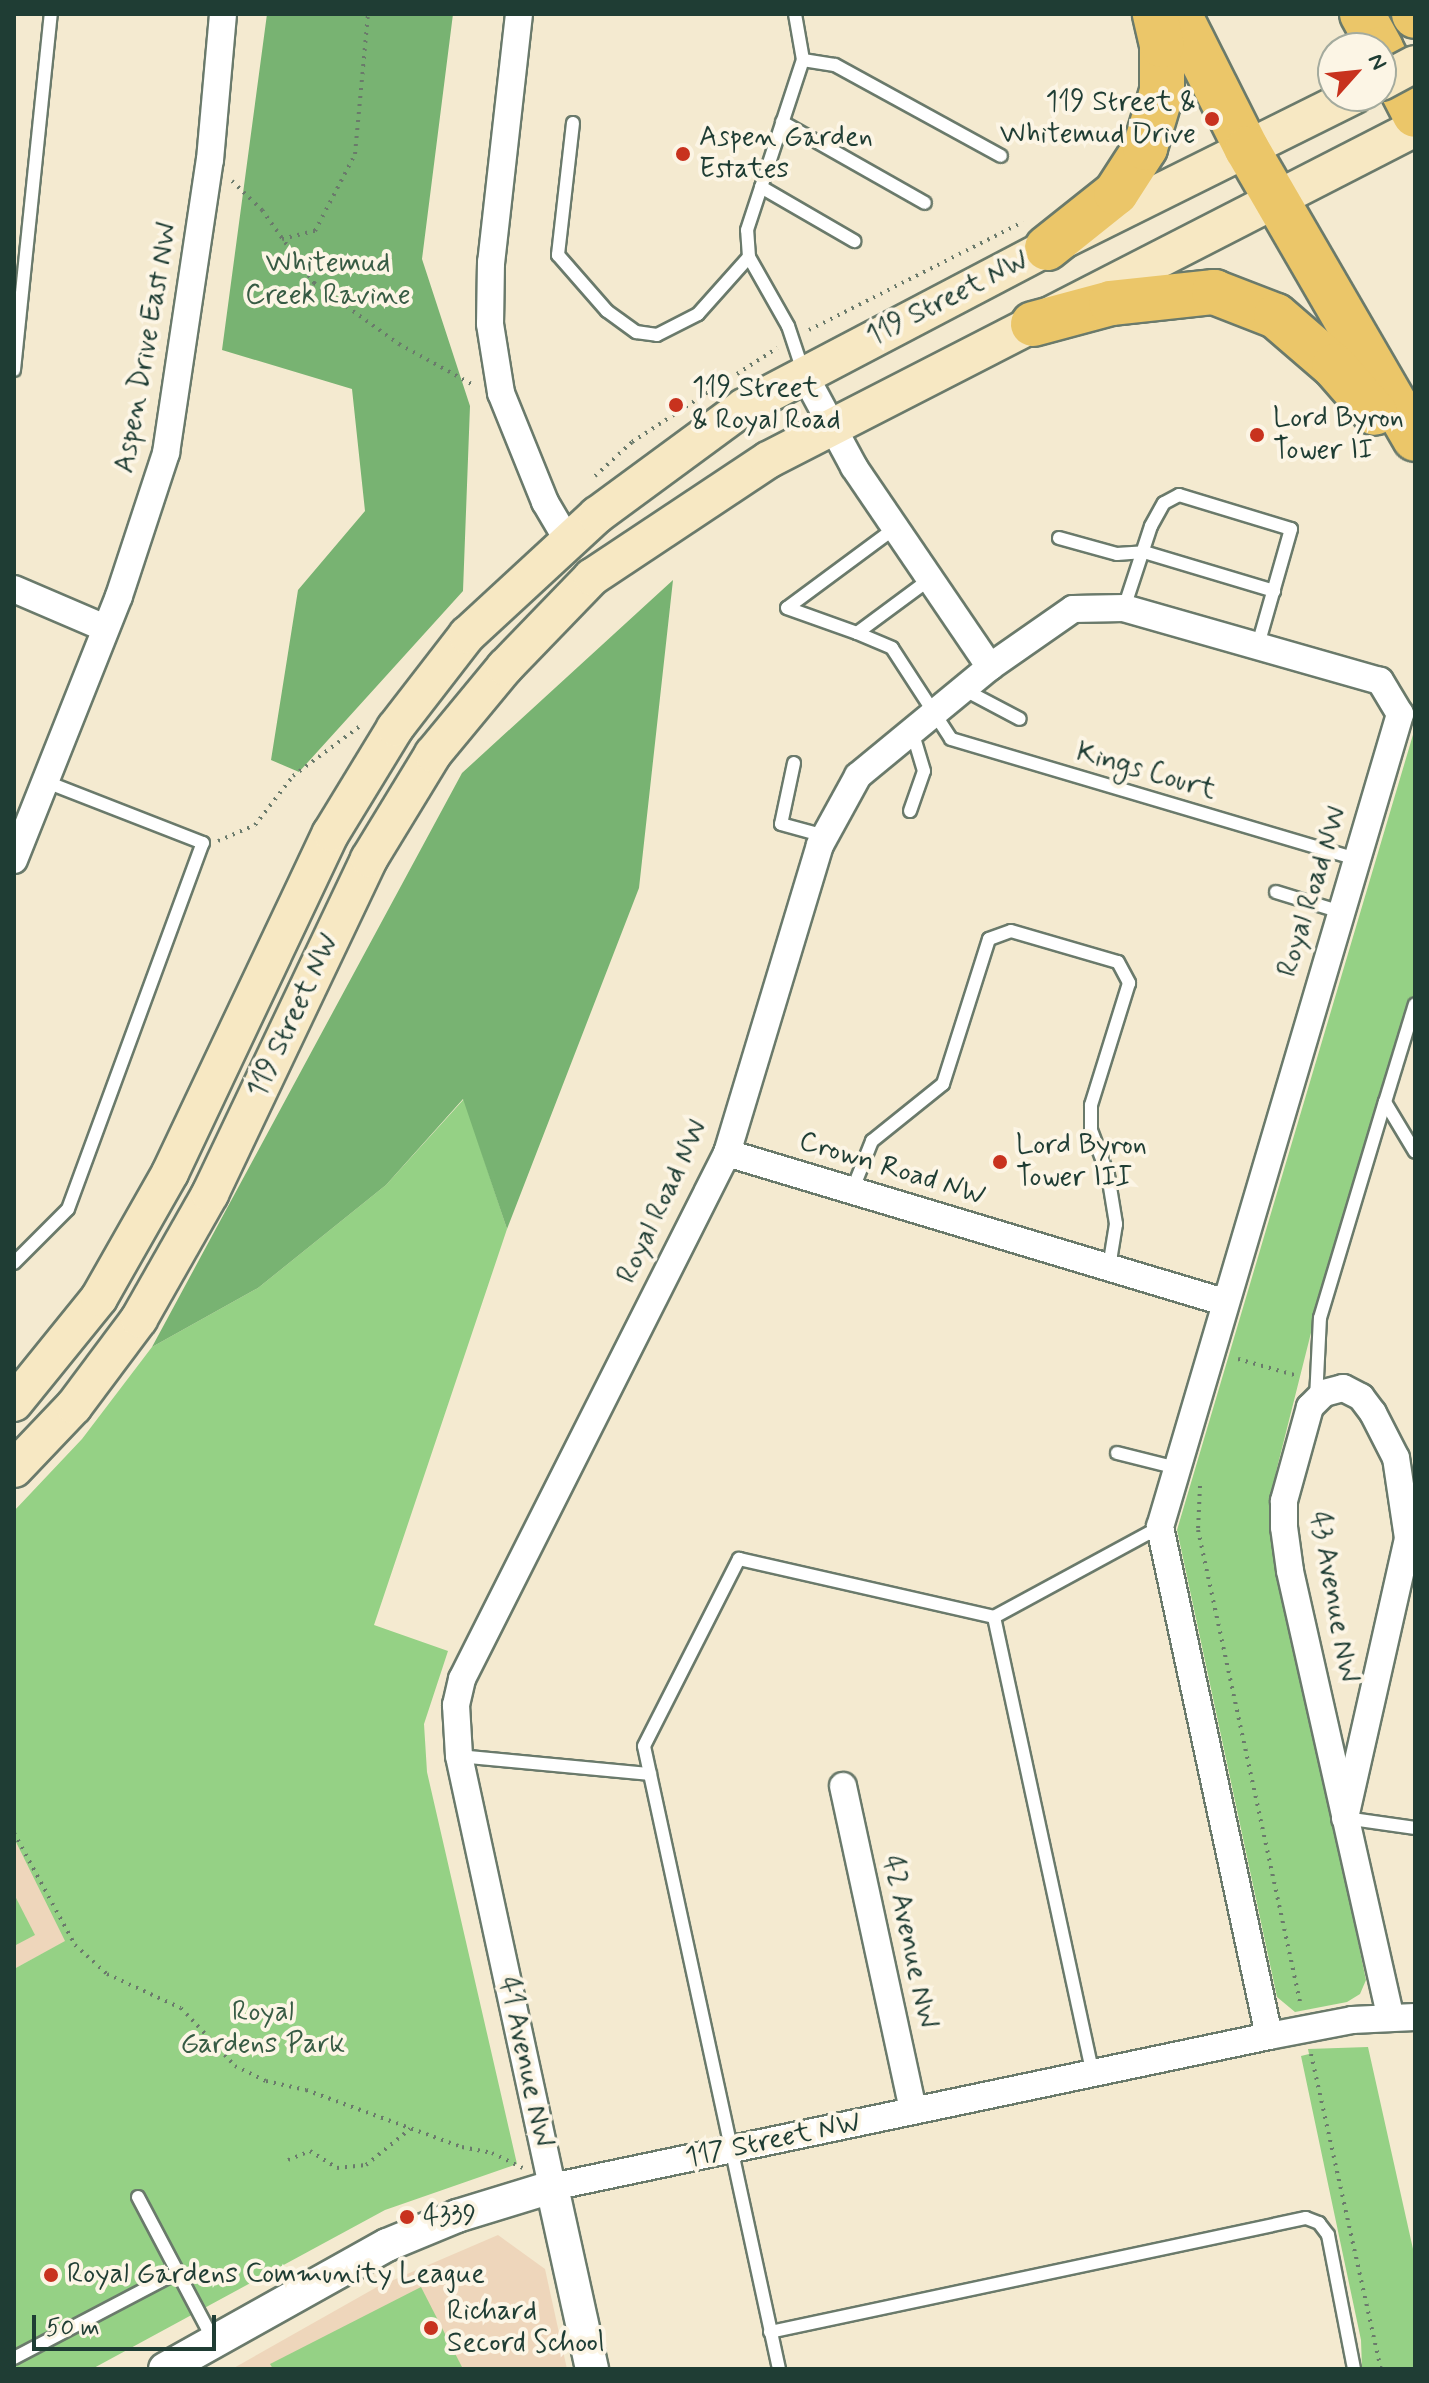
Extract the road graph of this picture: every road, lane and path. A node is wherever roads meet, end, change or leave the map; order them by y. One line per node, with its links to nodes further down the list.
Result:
1 (51, 14): 30 (lane)
2 (223, 14): 21 (street, Aspen Drive East NW)
3 (368, 14): 25 (path)
4 (519, 14): 38 (street)
5 (795, 14): 10 (lane)
6 (1155, 14): 27 (highway)
7 (1179, 14): 19 (highway)
8 (1362, 14): 9 (highway)
9 (1372, 32)
10 (803, 60): 16 (lane); 20 (lane)
11 (1415, 64): 12 (main road, bridge)
12 (1397, 74)
13 (1397, 80): 15 (highway)
14 (1321, 112): 19 (main road, 119 Street NW)
15 (1415, 115)
16 (782, 122): 22 (lane); 24 (lane)
17 (573, 123): 28 (lane)
18 (1415, 128): 23 (main road, 119 Street NW)
19 (1247, 149): 23 (highway); 27 (main road, 119 Street NW)
20 (1001, 156)
21 (210, 160): 25 (path); 45 (street, Aspen Drive East NW)
22 (761, 187): 26 (lane); 28 (lane)
23 (1276, 197): 29 (main road, 119 Street NW); 34 (highway)
24 (925, 203)
25 (282, 239): 32 (path)
26 (854, 241)
27 (1047, 248): 31 (main road, 119 Street NW)
28 (749, 257): 31 (lane)
29 (1033, 324): 33 (main road, 119 Street NW); 35 (highway)
30 (14, 370)
31 (804, 374): 33 (street); 38 (main road, 119 Street NW)
32 (479, 389)
33 (832, 427): 36 (street); 40 (main road, 119 Street NW)
34 (1415, 439)
35 (1415, 458)
36 (895, 528): 41 (street); 46 (lane, Kings Court)
37 (1059, 538): 39 (lane)
38 (568, 541): 40 (street); 76 (main road, 119 Street NW)
39 (1144, 552): 43 (lane); 43 (lane); 44 (lane)
40 (592, 577): 79 (main road, 119 Street NW)
41 (930, 579): 46 (lane); 48 (street)
42 (14, 589): 45 (street)
43 (1274, 591): 47 (lane)
44 (1124, 608): 47 (street, Royal Road NW); 48 (street, Royal Road NW)
45 (105, 628): 55 (street, Aspen Drive East NW)
46 (857, 633): 50 (lane, Kings Court)
47 (1257, 648): 59 (street, Royal Road NW)
48 (990, 667): 49 (street, Royal Road NW)
49 (963, 689): 50 (street, Royal Road NW); 51 (lane)
50 (933, 714): 53 (street, Royal Road NW); 59 (lane, Kings Court)
51 (1020, 719)
52 (369, 721): 58 (path)
53 (912, 731): 56 (lane); 57 (street, Royal Road NW)
54 (794, 763): 57 (lane)
55 (44, 781): 58 (lane); 60 (street, Aspen Drive East NW)
56 (910, 811)
57 (825, 836): 66 (street, Royal Road NW)
58 (203, 843): 68 (lane)
59 (1357, 859): 62 (street, Royal Road NW)
60 (14, 860)
61 (1276, 892): 62 (lane)
62 (1341, 912): 70 (street, Royal Road NW)
63 (1415, 1004): 64 (lane)
64 (1385, 1102): 65 (lane); 75 (lane)
65 (1415, 1152)
66 (727, 1153): 67 (street, Crown Road NW); 83 (street, Royal Road NW)
67 (852, 1191): 69 (street, Crown Road NW); 69 (lane)
68 (14, 1263)
69 (1109, 1267): 70 (street, Crown Road NW)
70 (1224, 1302): 78 (street, Royal Road NW)
71 (1242, 1344): 72 (path)
72 (1238, 1359): 73 (path); 74 (path)
73 (1234, 1373)
74 (1298, 1376)
75 (1316, 1400): 86 (street, 43 Avenue NW); 86 (street, 43 Avenue NW)
76 (14, 1403)
77 (1117, 1453): 78 (lane)
78 (1177, 1468): 81 (street, Royal Road NW)
79 (14, 1469)
80 (1204, 1473): 89 (path)
81 (1160, 1527): 82 (lane); 91 (street)
82 (994, 1617): 84 (lane); 93 (lane)
83 (459, 1756): 84 (lane); 98 (street, 41 Avenue NW)
84 (650, 1774): 96 (lane)
85 (843, 1786): 94 (street, 42 Avenue NW)
86 (1345, 1818): 87 (lane); 90 (street, 43 Avenue NW)
87 (1415, 1828)
88 (14, 1833): 95 (path)
89 (1301, 2002)
90 (1402, 2017): 91 (street, 117 Street NW)
91 (1269, 2036): 93 (street, 117 Street NW)
92 (1311, 2051): 108 (path)
93 (1093, 2074): 94 (street, 117 Street NW)
94 (913, 2111): 96 (street, 117 Street NW)
95 (410, 2129): 97 (path); 98 (path)
96 (731, 2150): 98 (street, 117 Street NW); 101 (lane)
97 (288, 2160)
98 (552, 2187): 102 (street, 117 Street NW); 105 (street, 41 Avenue NW)
99 (138, 2197): 100 (lane)
100 (178, 2272): 102 (lane); 103 (lane)
101 (770, 2332): 106 (lane); 107 (lane)
102 (214, 2341): 104 (street, 117 Street NW)
103 (14, 2358)
104 (165, 2369)
105 (592, 2369)
106 (779, 2369)
107 (1354, 2369)
108 (1381, 2369)

